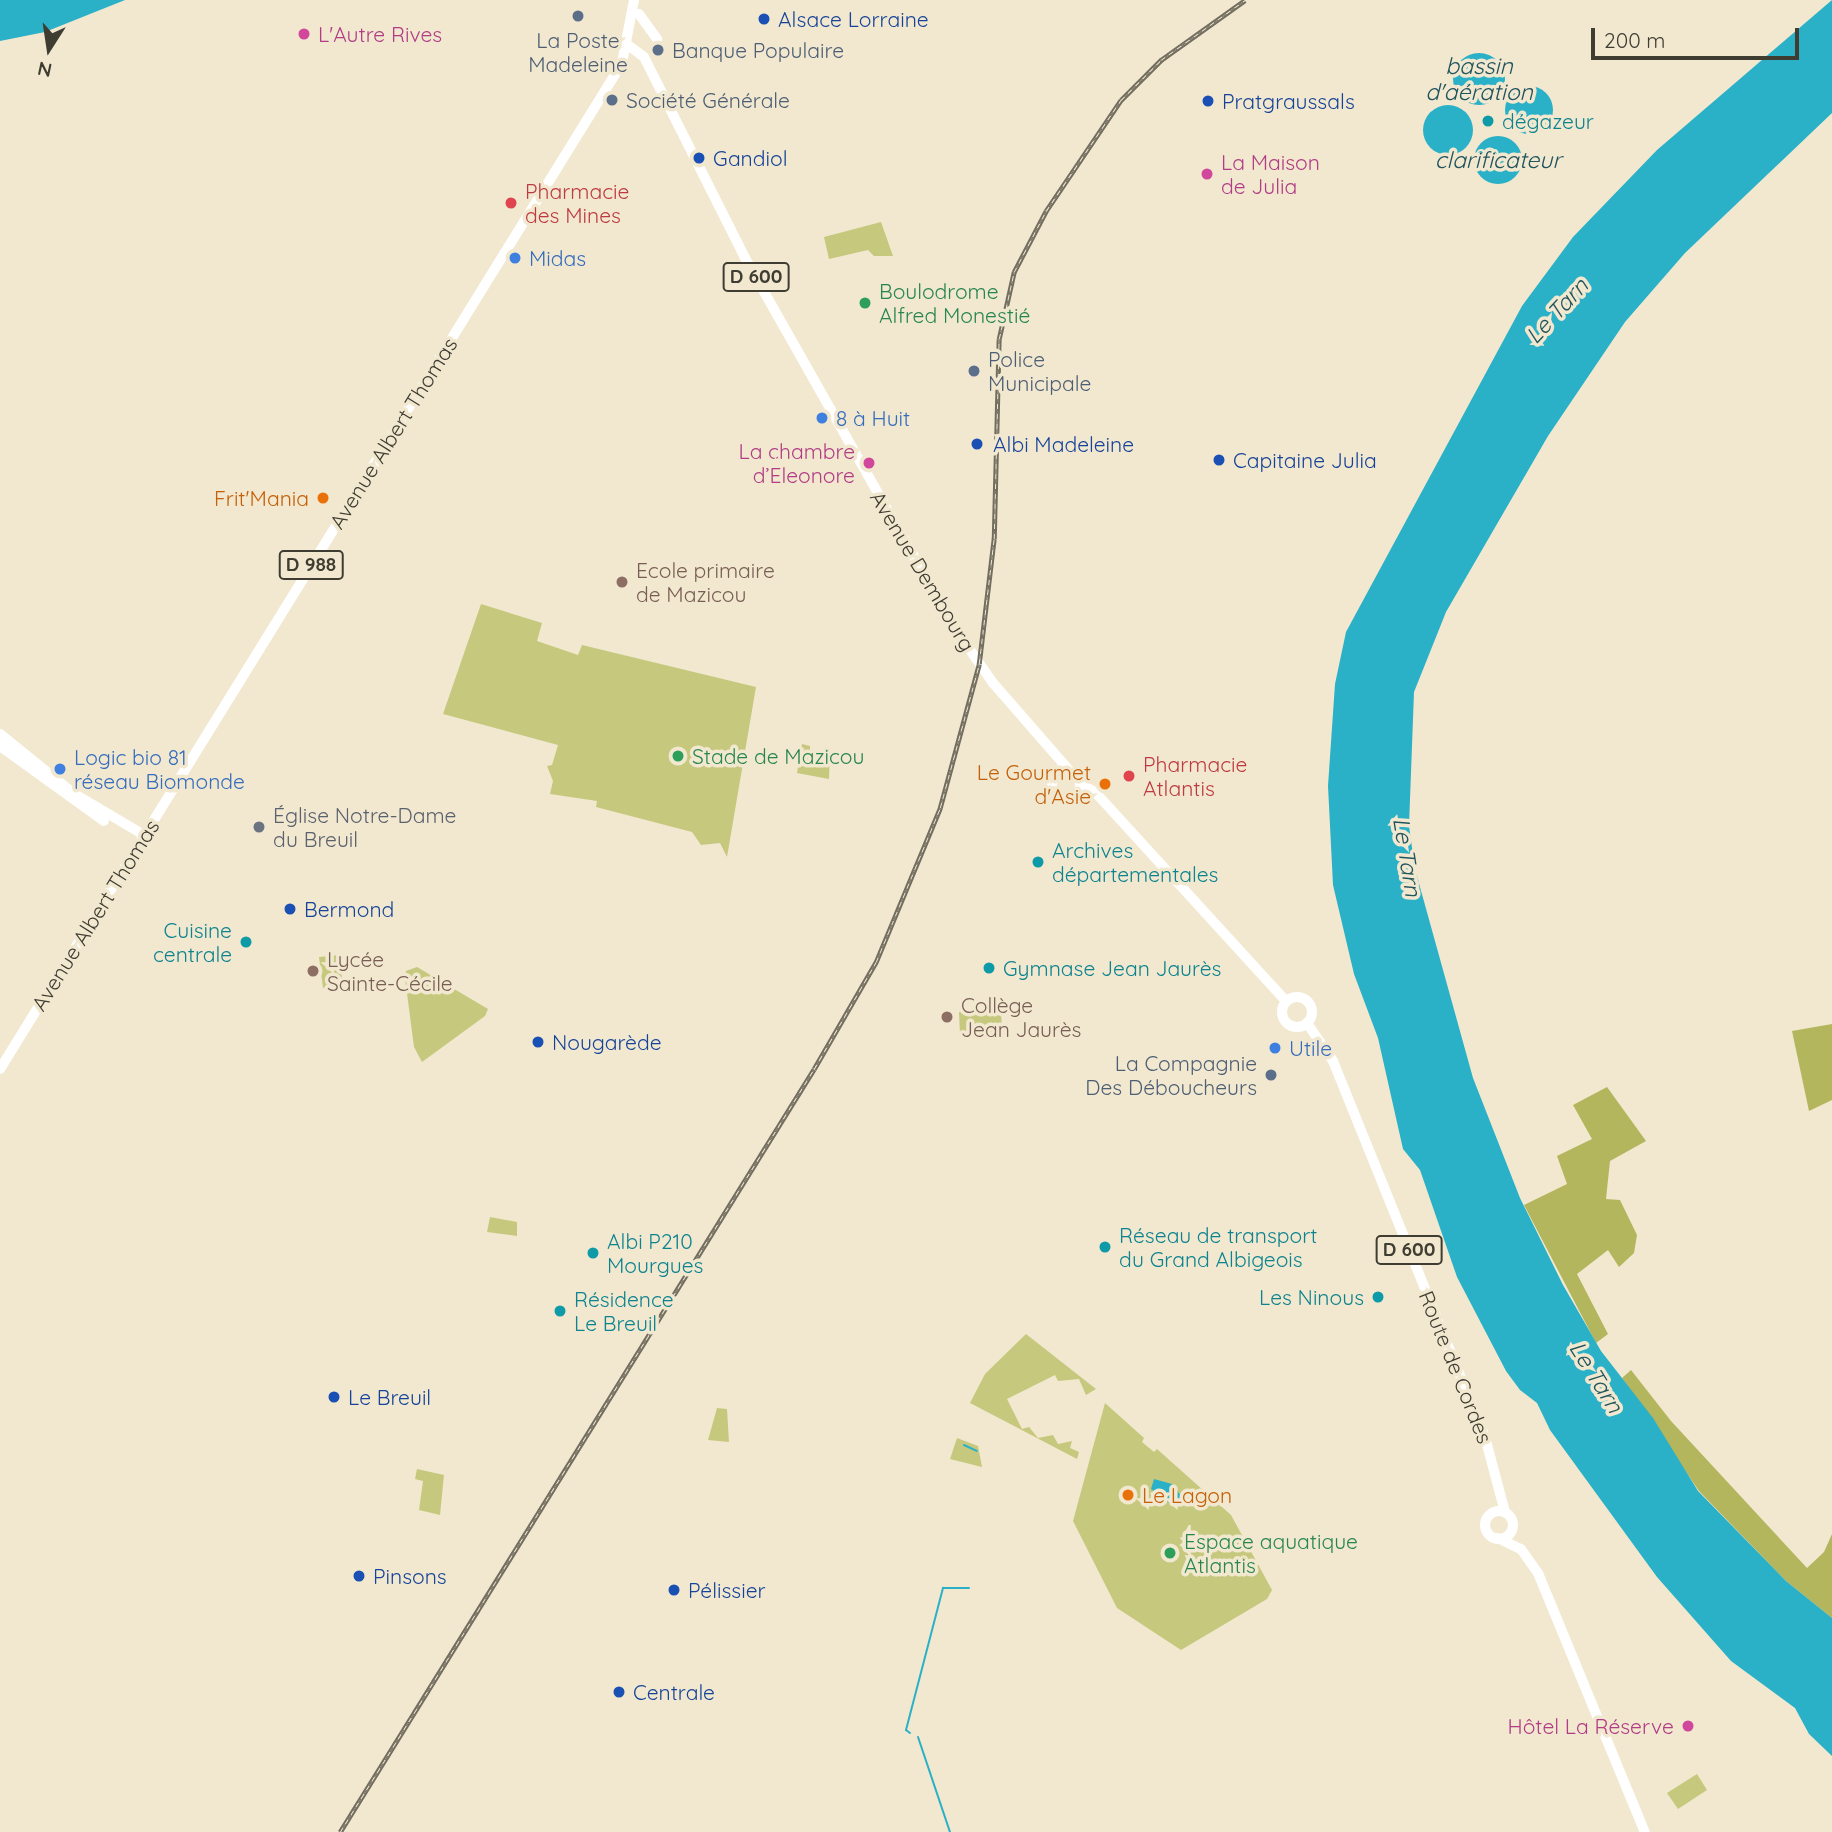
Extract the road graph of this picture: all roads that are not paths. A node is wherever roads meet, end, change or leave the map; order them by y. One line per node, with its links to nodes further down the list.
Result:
1 (634, 0): 5 (main road)
2 (640, 0): 3 (main road)
3 (639, 14): 4 (main road); 5 (main road)
4 (657, 39)
5 (628, 45): 8 (main road, Avenue Dembourg / D 600); 10 (main road, Avenue Albert Thomas / D 988)
6 (0, 734): 10 (main road)
7 (0, 746): 10 (main road)
8 (1064, 771): 9 (main road, Avenue Dembourg); 9 (main road)
9 (1079, 789): 11 (main road)
10 (142, 839): 13 (main road, Avenue Albert Thomas)
11 (1286, 1001): 12 (main road); 12 (main road)
12 (1307, 1023): 14 (main road, Route de Cordes / D 600)
13 (0, 1069)
14 (1498, 1484): 15 (main road, Route de Cordes / D 600); 16 (main road)
15 (1505, 1512): 16 (main road); 17 (main road)
16 (1489, 1515): 18 (main road)
17 (1512, 1531): 18 (main road); 19 (main road)
18 (1498, 1538): 19 (main road)
19 (1518, 1547): 20 (main road)
20 (1645, 1832)

